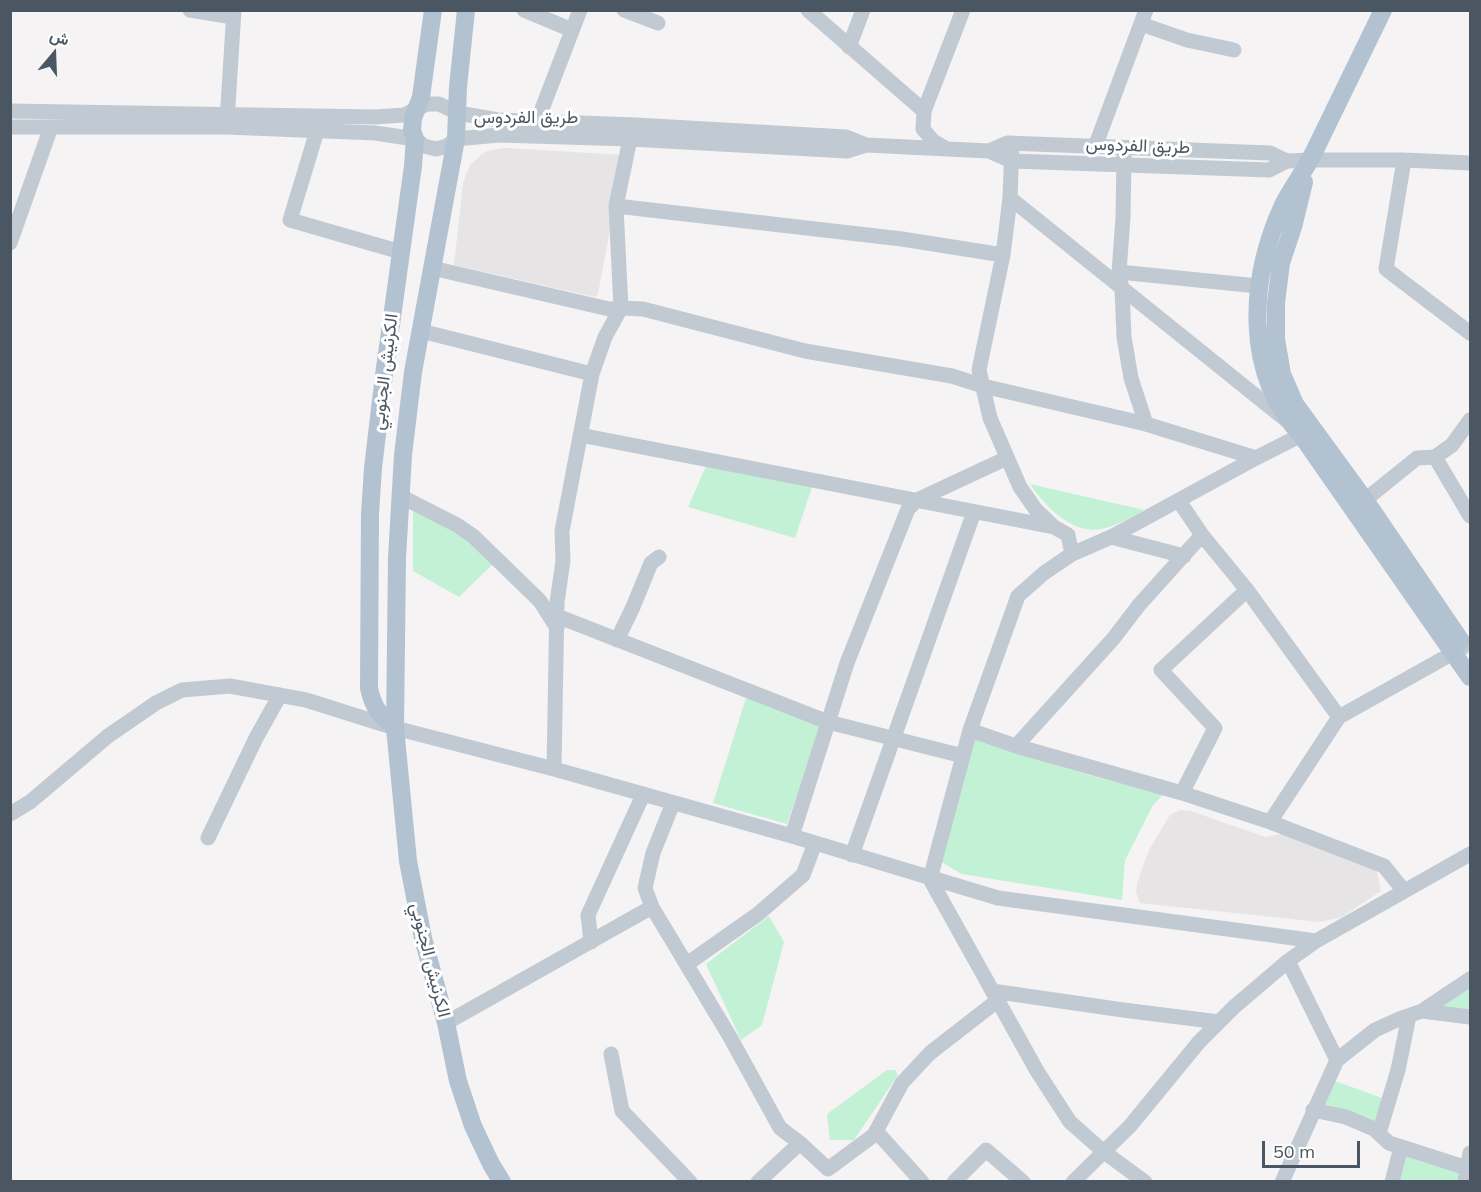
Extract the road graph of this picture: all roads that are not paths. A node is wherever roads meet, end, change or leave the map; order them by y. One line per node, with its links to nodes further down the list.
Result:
1 (190, 10): 11 (street)
2 (433, 10): 18 (main road, الكرنيش الجنوبي)
3 (466, 10): 20 (main road, الكرنيش الجنوبي)
4 (524, 10): 14 (street)
5 (580, 10): 14 (street)
6 (624, 10): 13 (street)
7 (808, 10): 15 (street)
8 (863, 10): 15 (street)
9 (963, 10): 19 (street)
10 (1383, 10): 34 (main road)
11 (234, 14): 21 (street)
12 (1144, 17): 16 (street); 30 (street)
13 (658, 23)
14 (572, 30): 22 (street)
15 (849, 47): 19 (street)
16 (1234, 50)
17 (10, 111): 21 (street, طريق الفردوس)
18 (416, 111): 20 (street, طريق الفردوس); 21 (street, طريق الفردوس); 27 (main road, الكرنيش الجنوبي)
19 (924, 111): 31 (street)
20 (458, 113): 22 (street, طريق الفردوس); 28 (main road, الكرنيش الجنوبي)
21 (228, 120): 24 (street, طريق الفردوس); 25 (street, طريق الفردوس)
22 (542, 121): 26 (street, طريق الفردوس)
23 (10, 126): 24 (street, طريق الفردوس)
24 (51, 127): 42 (street)
25 (317, 130): 27 (street, طريق الفردوس); 43 (street)
26 (633, 132): 28 (street, طريق الفردوس); 31 (street, طريق الفردوس); 41 (street)
27 (415, 139): 28 (street, طريق الفردوس); 43 (main road, الكرنيش الجنوبي)
28 (456, 139): 45 (main road, الكرنيش الجنوبي)
29 (1012, 143): 30 (street, طريق الفردوس); 33 (street, طريق الفردوس); 36 (street)
30 (1095, 147): 32 (street, طريق الفردوس)
31 (945, 148): 33 (street, طريق الفردوس)
32 (1125, 149): 37 (street, طريق الفردوس); 39 (street)
33 (989, 151): 36 (street, طريق الفردوس)
34 (1310, 160): 35 (street, طريق الفردوس); 37 (street, طريق الفردوس); 47 (main road); 56 (main road)
35 (1404, 160): 38 (street, طريق الفردوس); 51 (street)
36 (1011, 161): 39 (street, طريق الفردوس); 40 (street)
37 (1287, 161): 39 (street, طريق الفردوس)
38 (1470, 163)
39 (1124, 165): 46 (street)
40 (1010, 198): 44 (street); 48 (street)
41 (616, 206): 44 (street); 49 (street)
42 (10, 243)
43 (401, 252): 81 (main road, الكرنيش الجنوبي)
44 (1003, 255): 53 (street)
45 (432, 268): 49 (street); 50 (main road, الكرنيش الجنوبي)
46 (1119, 272): 47 (street); 48 (street)
47 (1258, 286): 56 (main road)
48 (1122, 290): 55 (street); 56 (street)
49 (621, 308): 52 (street); 53 (street)
50 (421, 331): 52 (street); 61 (main road, الكرنيش الجنوبي)
51 (1470, 333)
52 (592, 374): 57 (street)
53 (983, 386): 55 (street); 59 (street)
54 (1470, 420): 58 (street)
55 (1146, 424): 60 (street)
56 (1302, 430): 60 (street); 63 (main road); 76 (main road)
57 (580, 435): 62 (street); 74 (street)
58 (1435, 457): 63 (street); 66 (street)
59 (1006, 458): 62 (street); 67 (street)
60 (1256, 458): 64 (street)
61 (400, 496): 74 (street); 81 (main road, الكرنيش الجنوبي)
62 (917, 500): 65 (street); 80 (street)
63 (1365, 500): 76 (main road)
64 (1179, 501): 68 (street); 69 (street)
65 (974, 512): 67 (street); 83 (street)
66 (1470, 516)
67 (1054, 526): 70 (street)
68 (1202, 536): 71 (street); 73 (street)
69 (1111, 537): 70 (street); 71 (street)
70 (1072, 554): 82 (street)
71 (1184, 556): 84 (street)
72 (659, 557): 75 (street)
73 (1247, 590): 79 (street); 87 (street)
74 (557, 622): 75 (street); 86 (street)
75 (617, 640): 80 (street)
76 (1463, 651): 77 (main road); 79 (street)
77 (1470, 677)
78 (280, 695): 81 (street); 90 (street); 93 (street)
79 (1339, 717): 91 (street)
80 (828, 722): 83 (street); 92 (street)
81 (395, 728): 86 (street); 109 (main road, الكرنيش الجنوبي)
82 (970, 730): 84 (street); 85 (street)
83 (893, 739): 85 (street); 96 (street)
84 (1016, 746): 87 (street)
85 (963, 756): 97 (street)
86 (555, 769): 88 (street)
87 (1182, 793): 91 (street)
88 (643, 795): 89 (street); 101 (street)
89 (673, 803): 92 (street); 99 (street)
90 (10, 814)
91 (1270, 822): 98 (street)
92 (792, 836): 94 (street)
93 (208, 838)
94 (815, 843): 96 (street); 103 (street)
95 (1470, 854): 98 (street)
96 (852, 855): 97 (street)
97 (930, 879): 100 (street); 105 (street)
98 (1404, 891): 100 (street)
99 (652, 908): 101 (street); 103 (street)
100 (1316, 940): 102 (street)
101 (591, 942): 109 (street)
102 (1287, 961): 108 (street); 111 (street)
103 (687, 964): 115 (street)
104 (1470, 979): 106 (street)
105 (995, 996): 108 (street); 113 (street); 117 (street)
106 (1415, 1013): 107 (street); 111 (street); 114 (street)
107 (1470, 1017)
108 (1219, 1022): 117 (street)
109 (446, 1023): 120 (main road, الكرنيش الجنوبي)
110 (611, 1054): 121 (street)
111 (1337, 1060): 112 (street)
112 (1313, 1110): 114 (street); 128 (street)
113 (876, 1131): 119 (street); 123 (street)
114 (1379, 1133): 116 (street)
115 (800, 1143): 119 (street); 122 (street)
116 (1401, 1147): 118 (street); 129 (street)
117 (1104, 1152): 126 (street); 127 (street)
118 (1469, 1168)
119 (830, 1175)
120 (502, 1182)
121 (690, 1182)
122 (758, 1182)
123 (922, 1182)
124 (954, 1182): 125 (street)
125 (1023, 1182)
126 (1073, 1182)
127 (1145, 1182)
128 (1282, 1182)
129 (1392, 1182)

